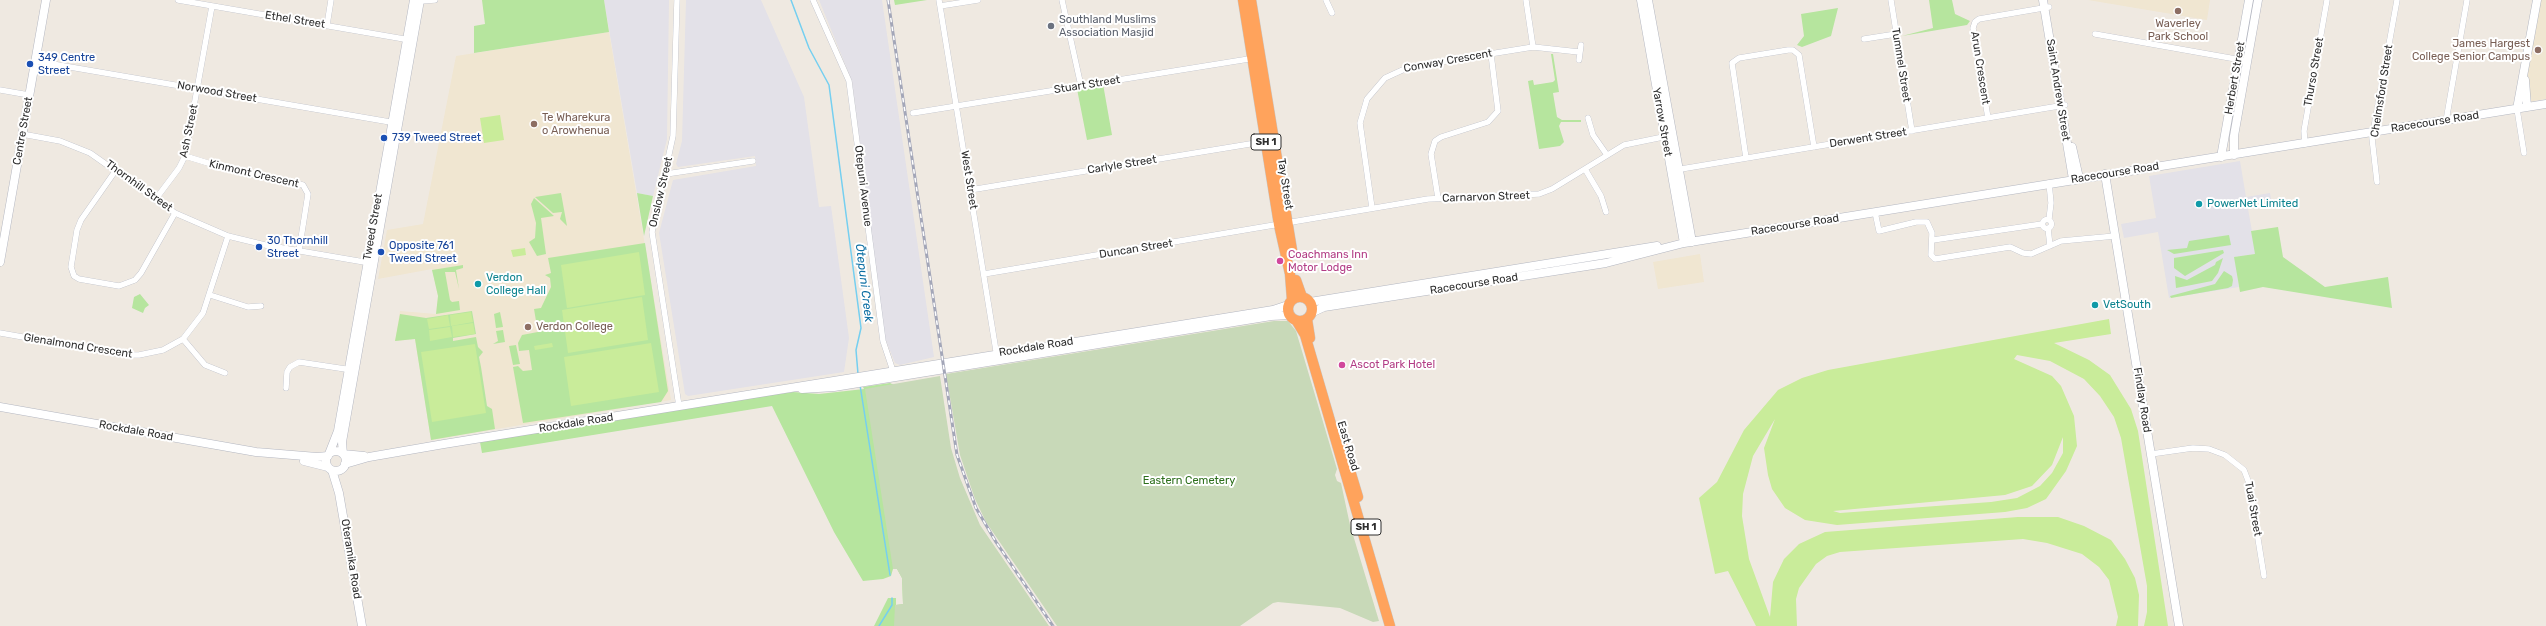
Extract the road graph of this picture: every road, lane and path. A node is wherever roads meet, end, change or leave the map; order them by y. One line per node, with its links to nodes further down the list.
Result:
1 (46, 0): 38 (street, Centre Street)
2 (178, 0): 24 (street, Ethel Street)
3 (332, 0): 26 (street)
4 (418, 0): 5 (street); 30 (street, Tweed Street)
5 (435, 0)
6 (677, 0): 72 (street, Onslow Street)
7 (813, 0): 108 (street, Otepuni Avenue)
8 (978, 0): 22 (street)
9 (1062, 0): 41 (street)
10 (1243, 0): 35 (highway, Tay Street / SH 1)
11 (1251, 0): 35 (highway, Tay Street / SH 1)
12 (1326, 0): 25 (street)
13 (1526, 0): 32 (street)
14 (1891, 0): 27 (street, Tummel Street)
15 (2249, 0): 36 (street, Herbert Street)
16 (2258, 0): 39 (street, Herbert Street)
17 (2327, 0): 60 (street, Thurso Street)
18 (2397, 0): 56 (street, Chelmsford Street)
19 (2467, 0): 53 (street)
20 (2537, 0): 40 (street)
21 (1646, 1): 58 (street, Yarrow Street)
22 (940, 3): 46 (street, West Street)
23 (2046, 4): 47 (street, Saint Andrew Street); 52 (street, Arun Crescent)
24 (212, 6): 26 (street, Ethel Street); 42 (street, Ash Street)
25 (1332, 13)
26 (327, 25): 30 (street, Ethel Street)
27 (1896, 34): 29 (street); 55 (street, Tummel Street)
28 (2095, 34): 36 (street)
29 (1864, 39)
30 (409, 40): 54 (street, Tweed Street)
31 (1581, 44): 33 (street)
32 (1533, 47): 33 (street, Conway Crescent); 34 (street, Conway Crescent)
33 (1580, 52): 37 (street)
34 (1491, 54): 78 (street); 80 (street, Conway Crescent)
35 (1256, 58): 41 (street, Stuart Street); 59 (highway, Tay Street / SH 1)
36 (2238, 59): 39 (street); 66 (street, Herbert Street)
37 (1578, 60)
38 (35, 61): 42 (street, Norwood Street); 44 (street, Centre Street)
39 (2247, 61): 64 (street, Herbert Street)
40 (2524, 73): 48 (street); 49 (street)
41 (1081, 86): 46 (street, Stuart Street)
42 (197, 89): 54 (street, Norwood Street); 65 (street, Ash Street)
43 (0, 90): 44 (street)
44 (29, 95): 57 (street, Centre Street)
45 (2546, 104): 48 (street, Racecourse Road)
46 (956, 106): 50 (street, Stuart Street); 77 (street, West Street)
47 (2063, 106): 52 (street, Derwent Street); 74 (street, Saint Andrew Street)
48 (2527, 107): 49 (street, Racecourse Road)
49 (2517, 109): 53 (street, Racecourse Road); 62 (street)
50 (913, 113)
51 (1588, 118): 63 (street)
52 (1988, 118): 55 (street, Derwent Street)
53 (2446, 121): 56 (street, Racecourse Road)
54 (395, 123): 96 (street, Tweed Street)
55 (1912, 131): 61 (street, Derwent Street)
56 (2373, 133): 60 (street, Racecourse Road); 75 (street, Chelmsford Street)
57 (22, 134): 70 (street, Thornhill Street); 95 (street, Centre Street)
58 (1668, 136): 63 (street, Carnarvon Street); 71 (street, Yarrow Street)
59 (1270, 141): 77 (street, Carlyle Street); 85 (highway, Tay Street / SH 1)
60 (2304, 144): 64 (street, Racecourse Road)
61 (1814, 147): 67 (street, Derwent Street); 67 (street)
62 (2524, 153)
63 (1607, 155): 69 (street, Carnarvon Street)
64 (2234, 155): 66 (street, Racecourse Road)
65 (185, 156): 79 (street, Ash Street); 93 (street, Kinmont Crescent)
66 (2221, 157): 73 (street, Racecourse Road)
67 (1746, 158): 71 (street, Derwent Street)
68 (753, 161): 72 (street)
69 (1585, 169): 78 (street, Carnarvon Street); 81 (street)
70 (116, 170): 79 (street, Thornhill Street); 83 (street)
71 (1674, 170): 91 (street, Yarrow Street)
72 (666, 174): 110 (street, Onslow Street)
73 (2105, 174): 74 (street, Racecourse Road); 89 (street, Findlay Road)
74 (2076, 179): 76 (street, Racecourse Road)
75 (2377, 182)
76 (2049, 183): 82 (street, Racecourse Road); 84 (street)
77 (970, 190): 98 (street, West Street)
78 (1438, 198): 80 (street, Carnarvon Street)
79 (155, 200): 83 (street, Thornhill Street)
80 (1372, 208): 85 (street, Carnarvon Street)
81 (1606, 212)
82 (1875, 212): 90 (street); 91 (street, Racecourse Road)
83 (175, 213): 88 (street, Thornhill Street)
84 (2049, 219): 86 (street); 87 (street)
85 (1283, 224): 98 (street, Duncan Street); 101 (highway, Tay Street / SH 1)
86 (2042, 224): 87 (street); 90 (street)
87 (2048, 228): 92 (street)
88 (228, 236): 93 (street, Thornhill Street); 99 (street, Glenalmond Crescent)
89 (2115, 236): 92 (street); 114 (street, Findlay Road)
90 (1933, 240): 92 (street)
91 (1688, 243): 94 (street, Racecourse Road); 97 (street, Racecourse Road)
92 (2050, 246)
93 (299, 251): 96 (street, Thornhill Street)
94 (1568, 260): 97 (street); 101 (street, Racecourse Road)
95 (0, 262)
96 (370, 263): 106 (street, Tweed Street)
97 (1569, 269): 102 (street, Racecourse Road)
98 (984, 274): 105 (street, West Street)
99 (210, 295): 100 (street); 104 (street, Glenalmond Crescent)
100 (261, 306)
101 (1296, 307): 102 (highway); 102 (highway, SH 1); 105 (street, Rockdale Road); 121 (highway, East Road / SH 1)
102 (1309, 316): 121 (highway, East Road / SH 1)
103 (0, 333): 104 (street, Glenalmond Crescent)
104 (183, 339): 107 (street)
105 (997, 357): 108 (street, Rockdale Road)
106 (352, 370): 109 (street); 113 (street, Tweed Street); 115 (street, Tweed Street)
107 (225, 373)
108 (894, 374): 110 (street, Rockdale Road)
109 (286, 388)
110 (679, 406): 116 (street, Rockdale Road)
111 (0, 407): 112 (street, Rockdale Road)
112 (272, 454): 115 (street, Rockdale Road); 118 (street, Rockdale Road)
113 (343, 454): 115 (street); 116 (street, Rockdale Road); 117 (street)
114 (2151, 454): 120 (street, Tuai Street); 124 (street, Findlay Road)
115 (329, 455): 118 (street)
116 (369, 457): 117 (street, Rockdale Road)
117 (344, 466): 118 (street); 119 (street, Oteramika Road)
118 (330, 468): 119 (street, Oteramika Road)
119 (340, 493): 122 (street, Oteramika Road)
120 (2264, 576)
121 (1376, 579): 123 (highway, East Road / SH 1)
122 (362, 626)
123 (1390, 626)
124 (2179, 626)

